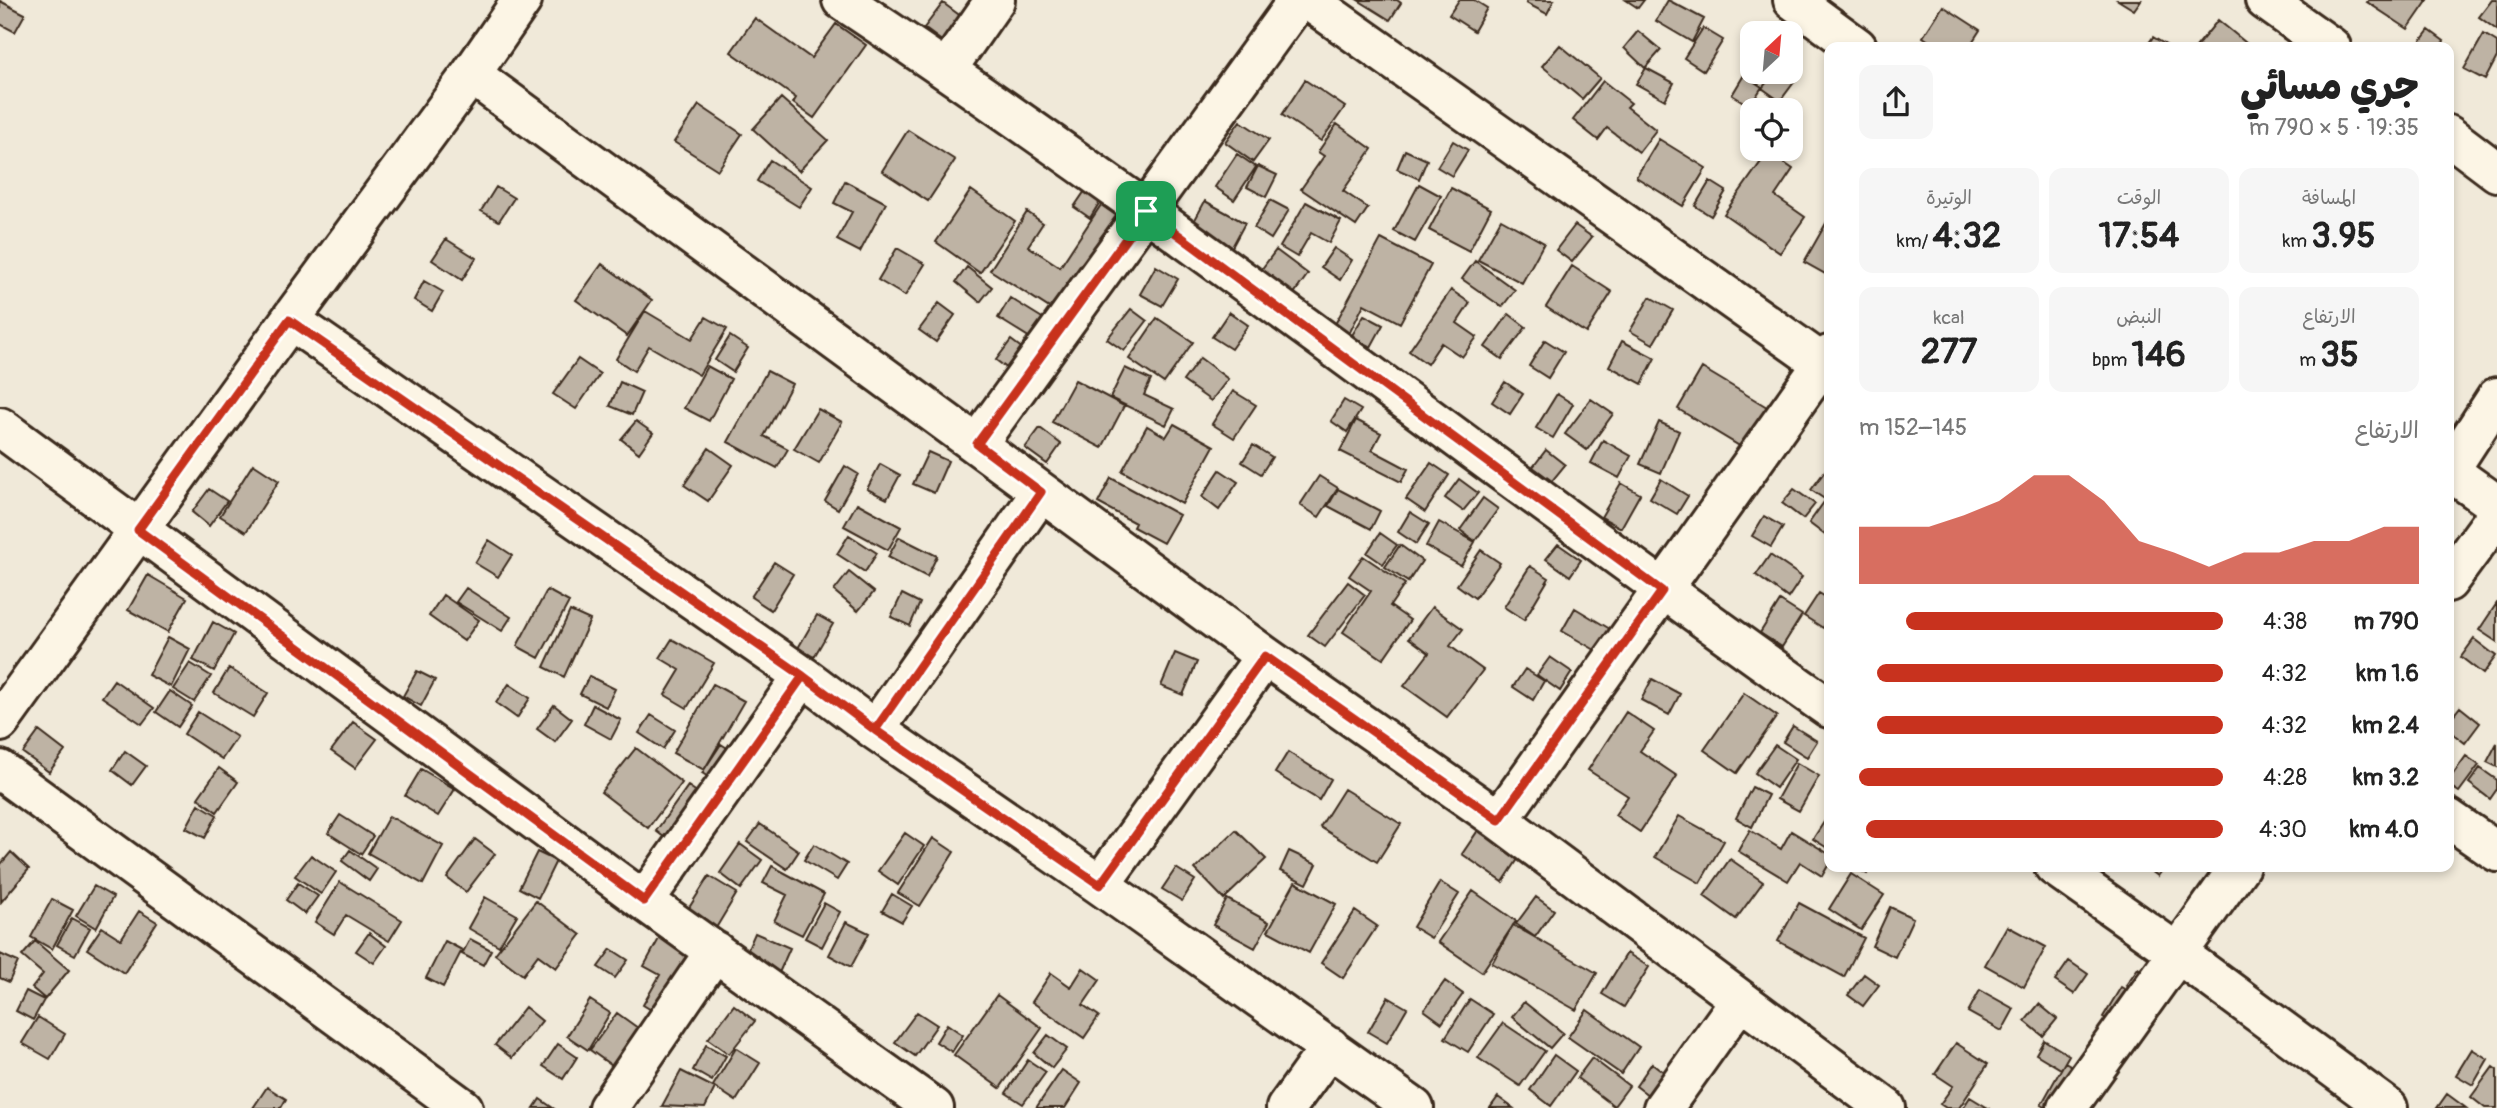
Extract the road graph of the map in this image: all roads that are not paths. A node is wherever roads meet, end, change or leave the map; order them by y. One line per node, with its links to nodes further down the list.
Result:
1 (522, 0): 11 (street)
2 (842, 0): 10 (street)
3 (995, 0): 10 (street)
4 (1298, 0): 14 (street)
5 (1308, 0): 16 (street)
6 (1793, 0): 8 (street)
7 (2265, 0): 9 (street)
8 (1850, 42)
9 (2324, 42)
10 (947, 69): 14 (street)
11 (471, 74): 15 (street); 20 (street)
12 (2454, 140): 13 (street)
13 (2497, 172)
14 (1146, 211): 20 (street); 28 (street)
15 (289, 320): 26 (street); 30 (street)
16 (1824, 361)
17 (1824, 367): 28 (street)
18 (2497, 397): 21 (street)
19 (0, 427): 26 (street)
20 (977, 444): 23 (street)
21 (2454, 462)
22 (2454, 474): 24 (street)
23 (1041, 492): 29 (street); 33 (street)
24 (2497, 505)
25 (2497, 515): 27 (street)
26 (138, 530): 32 (street); 41 (street)
27 (2454, 574)
28 (1662, 591): 31 (street); 35 (street)
29 (1265, 656): 35 (street); 40 (street)
30 (803, 676): 33 (street); 41 (street)
31 (1824, 704)
32 (0, 722)
33 (875, 730): 40 (street)
34 (0, 769): 46 (street)
35 (1499, 820): 44 (street)
36 (2454, 822): 37 (street)
37 (2497, 852)
38 (2063, 872): 43 (street)
39 (2236, 872): 43 (street)
40 (1100, 885): 45 (street)
41 (644, 901): 42 (street)
42 (715, 951): 47 (street); 48 (street)
43 (2176, 952): 53 (street); 54 (street)
44 (1740, 1000): 51 (street); 52 (street)
45 (1330, 1047): 49 (street); 50 (street)
46 (464, 1108)
47 (608, 1108)
48 (934, 1108)
49 (1286, 1108)
50 (1414, 1108)
51 (1663, 1108)
52 (1886, 1108)
53 (2067, 1108)
54 (2389, 1108)

